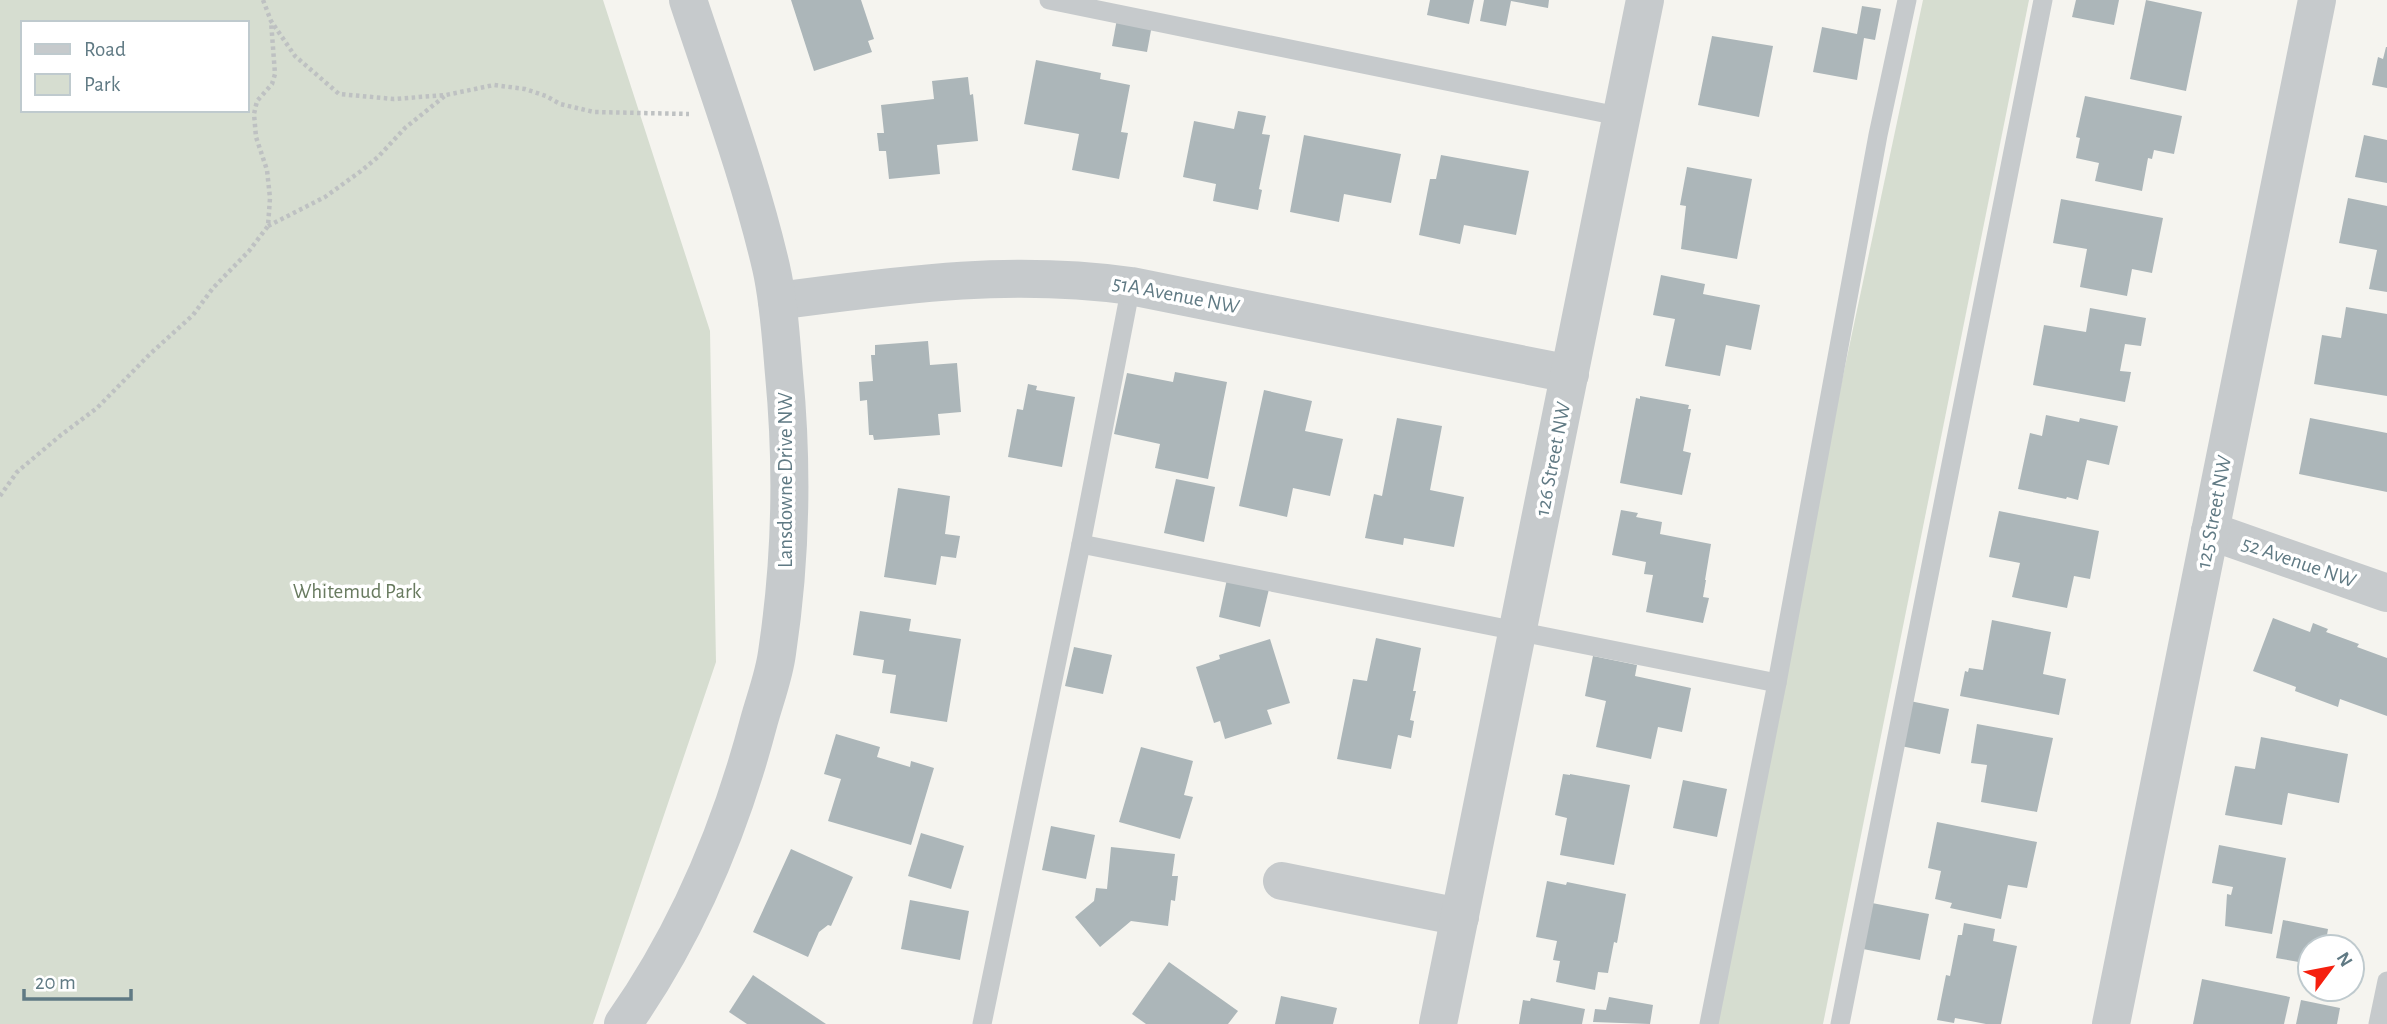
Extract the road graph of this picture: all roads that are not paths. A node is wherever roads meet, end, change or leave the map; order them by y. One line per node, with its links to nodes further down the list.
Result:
1 (688, 0): 9 (street, Lansdowne Drive NW)
2 (1049, 0): 7 (lane)
3 (1645, 0): 7 (street, 126 Street NW)
4 (1907, 0): 15 (lane)
5 (2043, 0): 23 (lane)
6 (2317, 0): 11 (street, 125 Street NW)
7 (1623, 117): 10 (street, 126 Street NW)
8 (1131, 286): 9 (street, 51A Avenue NW); 10 (street, 51A Avenue NW); 12 (lane)
9 (777, 301): 19 (street, Lansdowne Drive NW)
10 (1570, 374): 14 (street, 126 Street NW)
11 (2210, 531): 13 (street, 52 Avenue NW); 24 (street, 125 Street NW)
12 (1081, 544): 14 (lane); 20 (lane)
13 (2387, 593)
14 (1518, 633): 15 (lane); 17 (street, 126 Street NW)
15 (1777, 683): 22 (lane)
16 (1282, 881): 17 (street)
17 (1460, 917): 21 (street, 126 Street NW)
18 (2387, 981): 25 (lane)
19 (623, 1024)
20 (982, 1024)
21 (1438, 1024)
22 (1709, 1024)
23 (1840, 1024)
24 (2111, 1024)
25 (2378, 1024)

